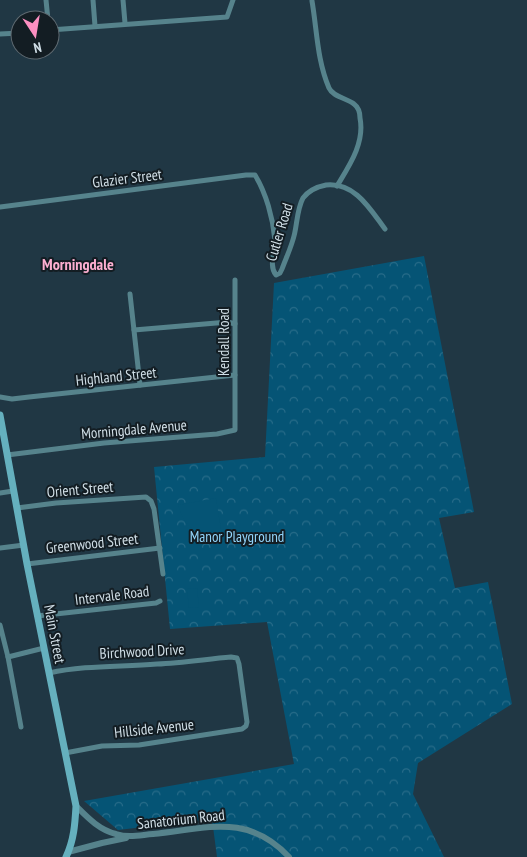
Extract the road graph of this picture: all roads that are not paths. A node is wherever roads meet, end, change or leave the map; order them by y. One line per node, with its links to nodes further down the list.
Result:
1 (93, 0): 6 (street)
2 (123, 0): 5 (street)
3 (233, 0): 5 (street)
4 (312, 1): 9 (street)
5 (126, 23): 6 (street)
6 (95, 26): 7 (street)
7 (60, 29)
8 (256, 178): 9 (street, Cutler Road); 10 (street, Glazier Street)
9 (337, 186): 11 (street)
10 (0, 207)
11 (385, 229)
12 (235, 280): 14 (street, Kendall Road)
13 (130, 294): 15 (street)
14 (235, 324): 15 (street); 16 (street, Kendall Road)
15 (134, 330): 17 (street)
16 (235, 375): 17 (street, Highland Street); 19 (street, Kendall Road)
17 (140, 385): 18 (street, Highland Street)
18 (0, 397)
19 (236, 403): 22 (street, Morningdale Avenue)
20 (0, 415): 21 (main road, Main Street)
21 (2, 442): 22 (main road, Main Street)
22 (7, 455): 23 (main road, Main Street)
23 (13, 491): 24 (street); 25 (main road, Main Street)
24 (0, 493)
25 (17, 508): 26 (main road, Main Street); 28 (street, Orient Street)
26 (24, 546): 27 (street); 29 (main road, Main Street)
27 (0, 548)
28 (160, 548): 29 (street, Greenwood Street); 30 (street)
29 (27, 564): 32 (main road, Main Street)
30 (163, 574)
31 (160, 601): 32 (street, Intervale Road)
32 (37, 616): 34 (main road, Main Street)
33 (0, 625): 35 (street)
34 (44, 648): 35 (street); 36 (main road, Main Street)
35 (8, 656): 37 (street)
36 (49, 673): 38 (street, Birchwood Drive); 39 (main road, Main Street)
37 (21, 727)
38 (245, 727): 39 (street, Hillside Avenue)
39 (66, 754): 40 (main road, Main Street)
40 (76, 806): 41 (street, Sanatorium Road); 42 (main road, Main Street)
41 (132, 837): 42 (street); 43 (street, Sanatorium Road)
42 (67, 855)
43 (289, 857)

